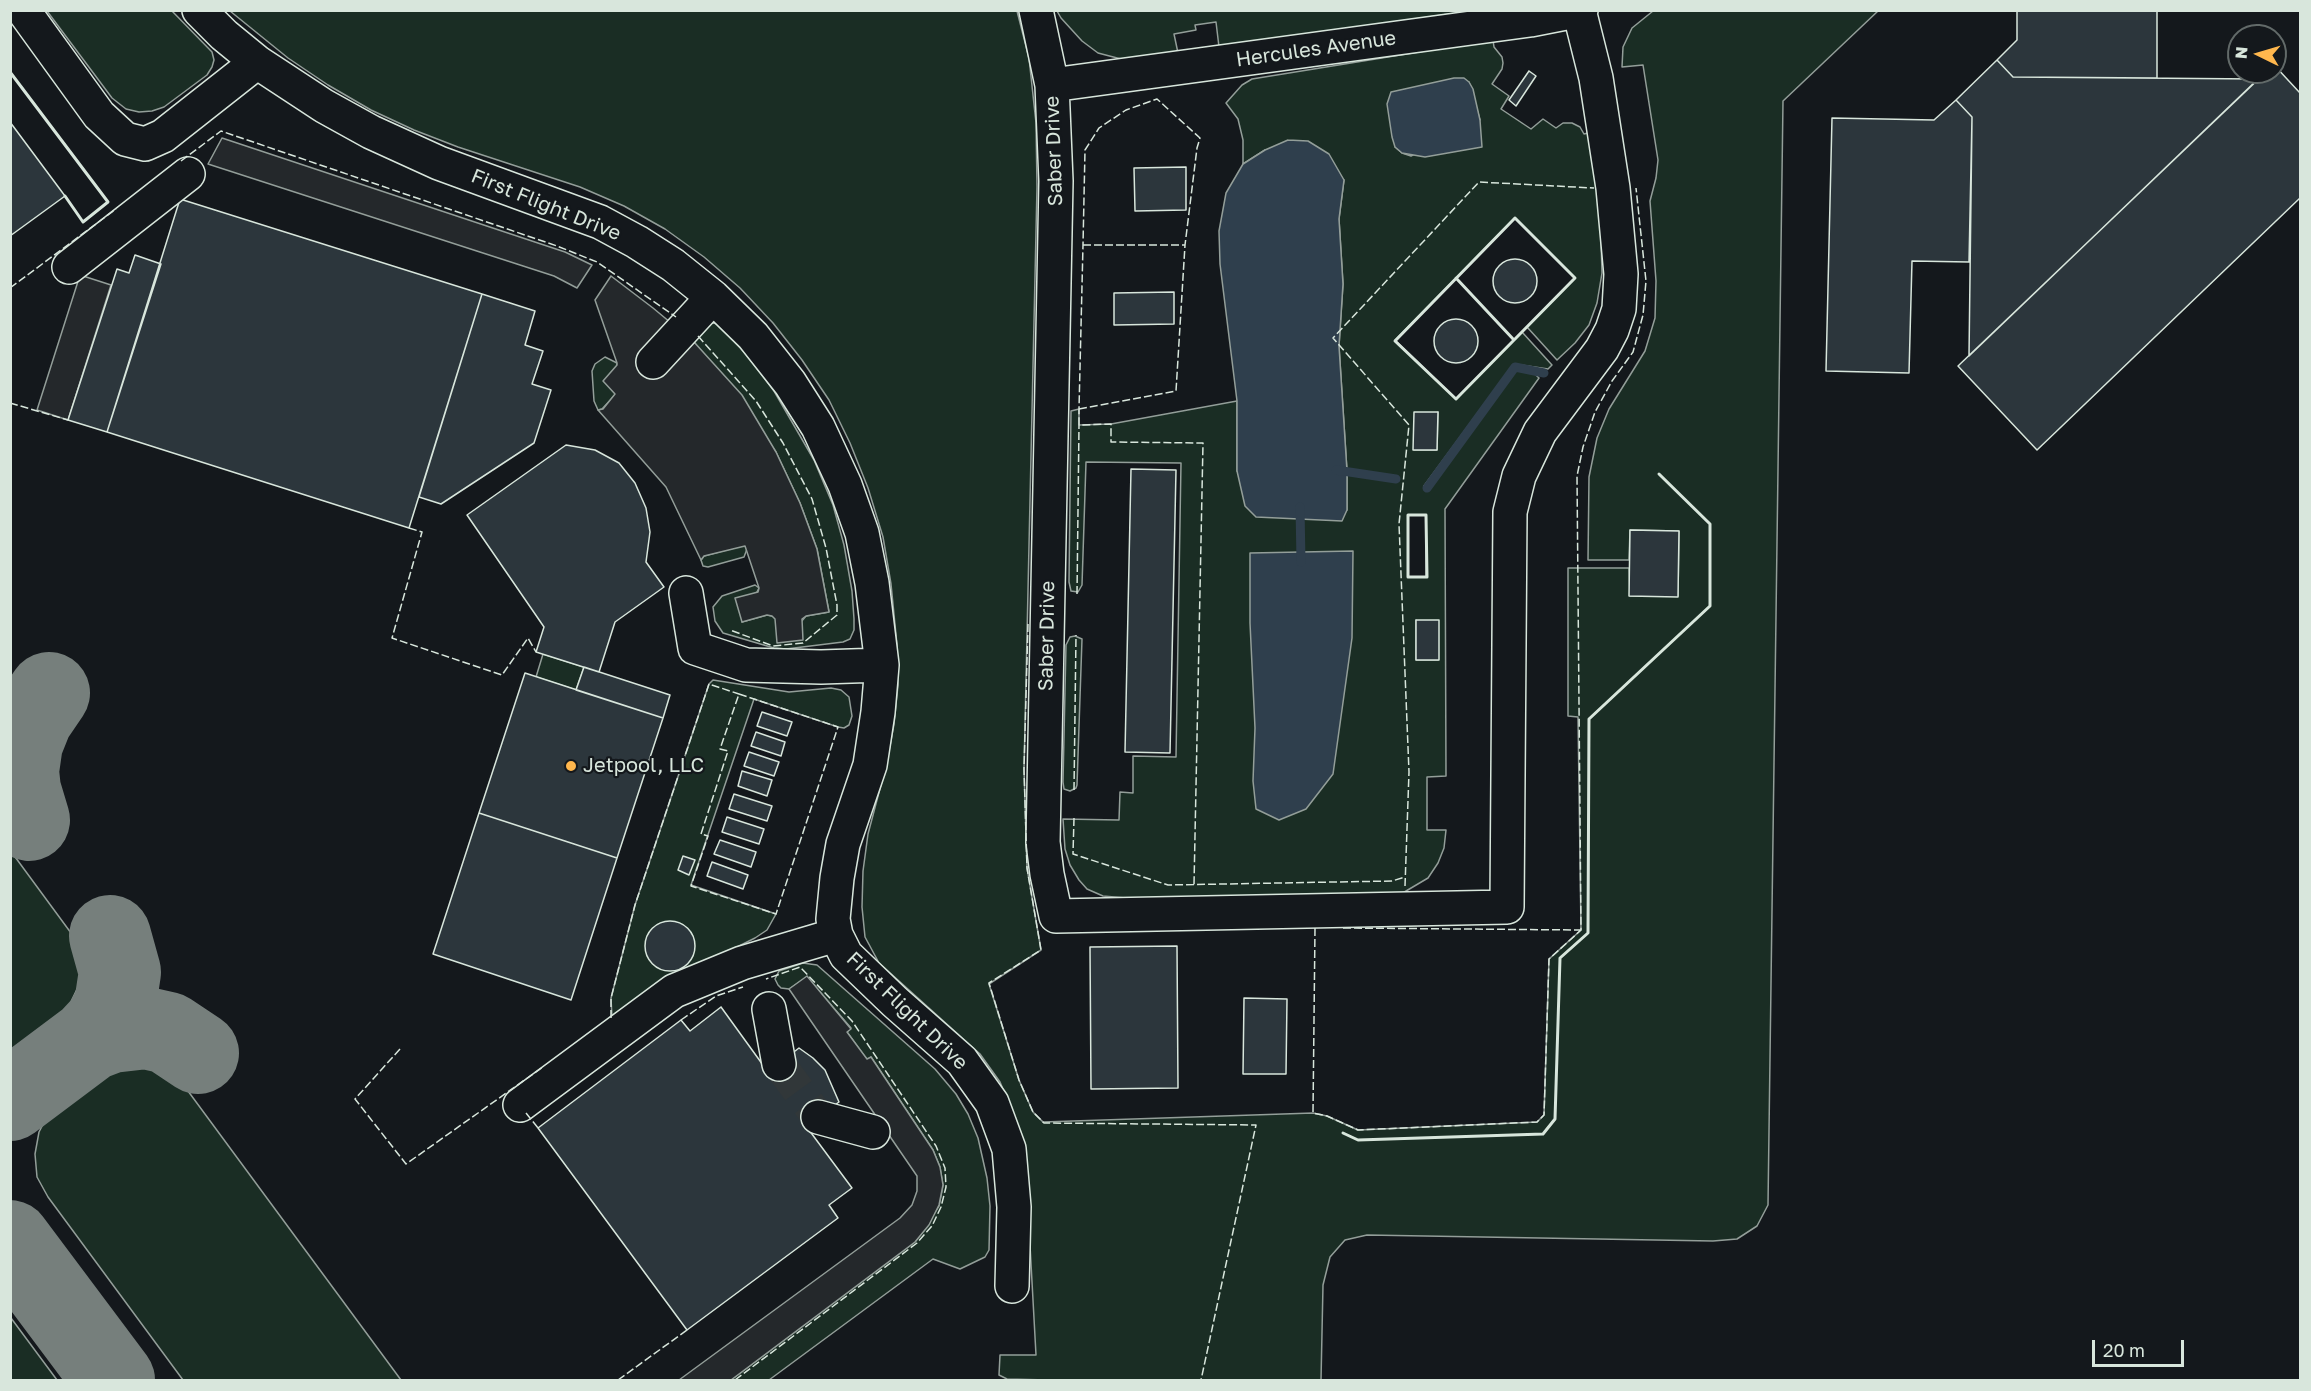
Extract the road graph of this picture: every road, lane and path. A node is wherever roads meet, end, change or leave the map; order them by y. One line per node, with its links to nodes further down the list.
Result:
1 (23, 10): 5 (street)
2 (199, 10): 5 (street, First Flight Drive)
3 (1036, 10): 6 (street, Saber Drive)
4 (1580, 11): 6 (street, Hercules Avenue); 6 (street, Saber Drive)
5 (257, 62): 9 (street, First Flight Drive)
6 (1052, 86)
7 (188, 174): 8 (street)
8 (69, 267)
9 (713, 297): 10 (street); 12 (street, First Flight Drive)
10 (653, 362)
11 (686, 594): 12 (street)
12 (882, 665): 13 (street, First Flight Drive)
13 (836, 935): 14 (street); 19 (street, First Flight Drive)
14 (758, 984): 15 (street); 16 (street)
15 (779, 1064)
16 (520, 1105)
17 (819, 1116): 18 (street)
18 (873, 1132)
19 (1012, 1286)

